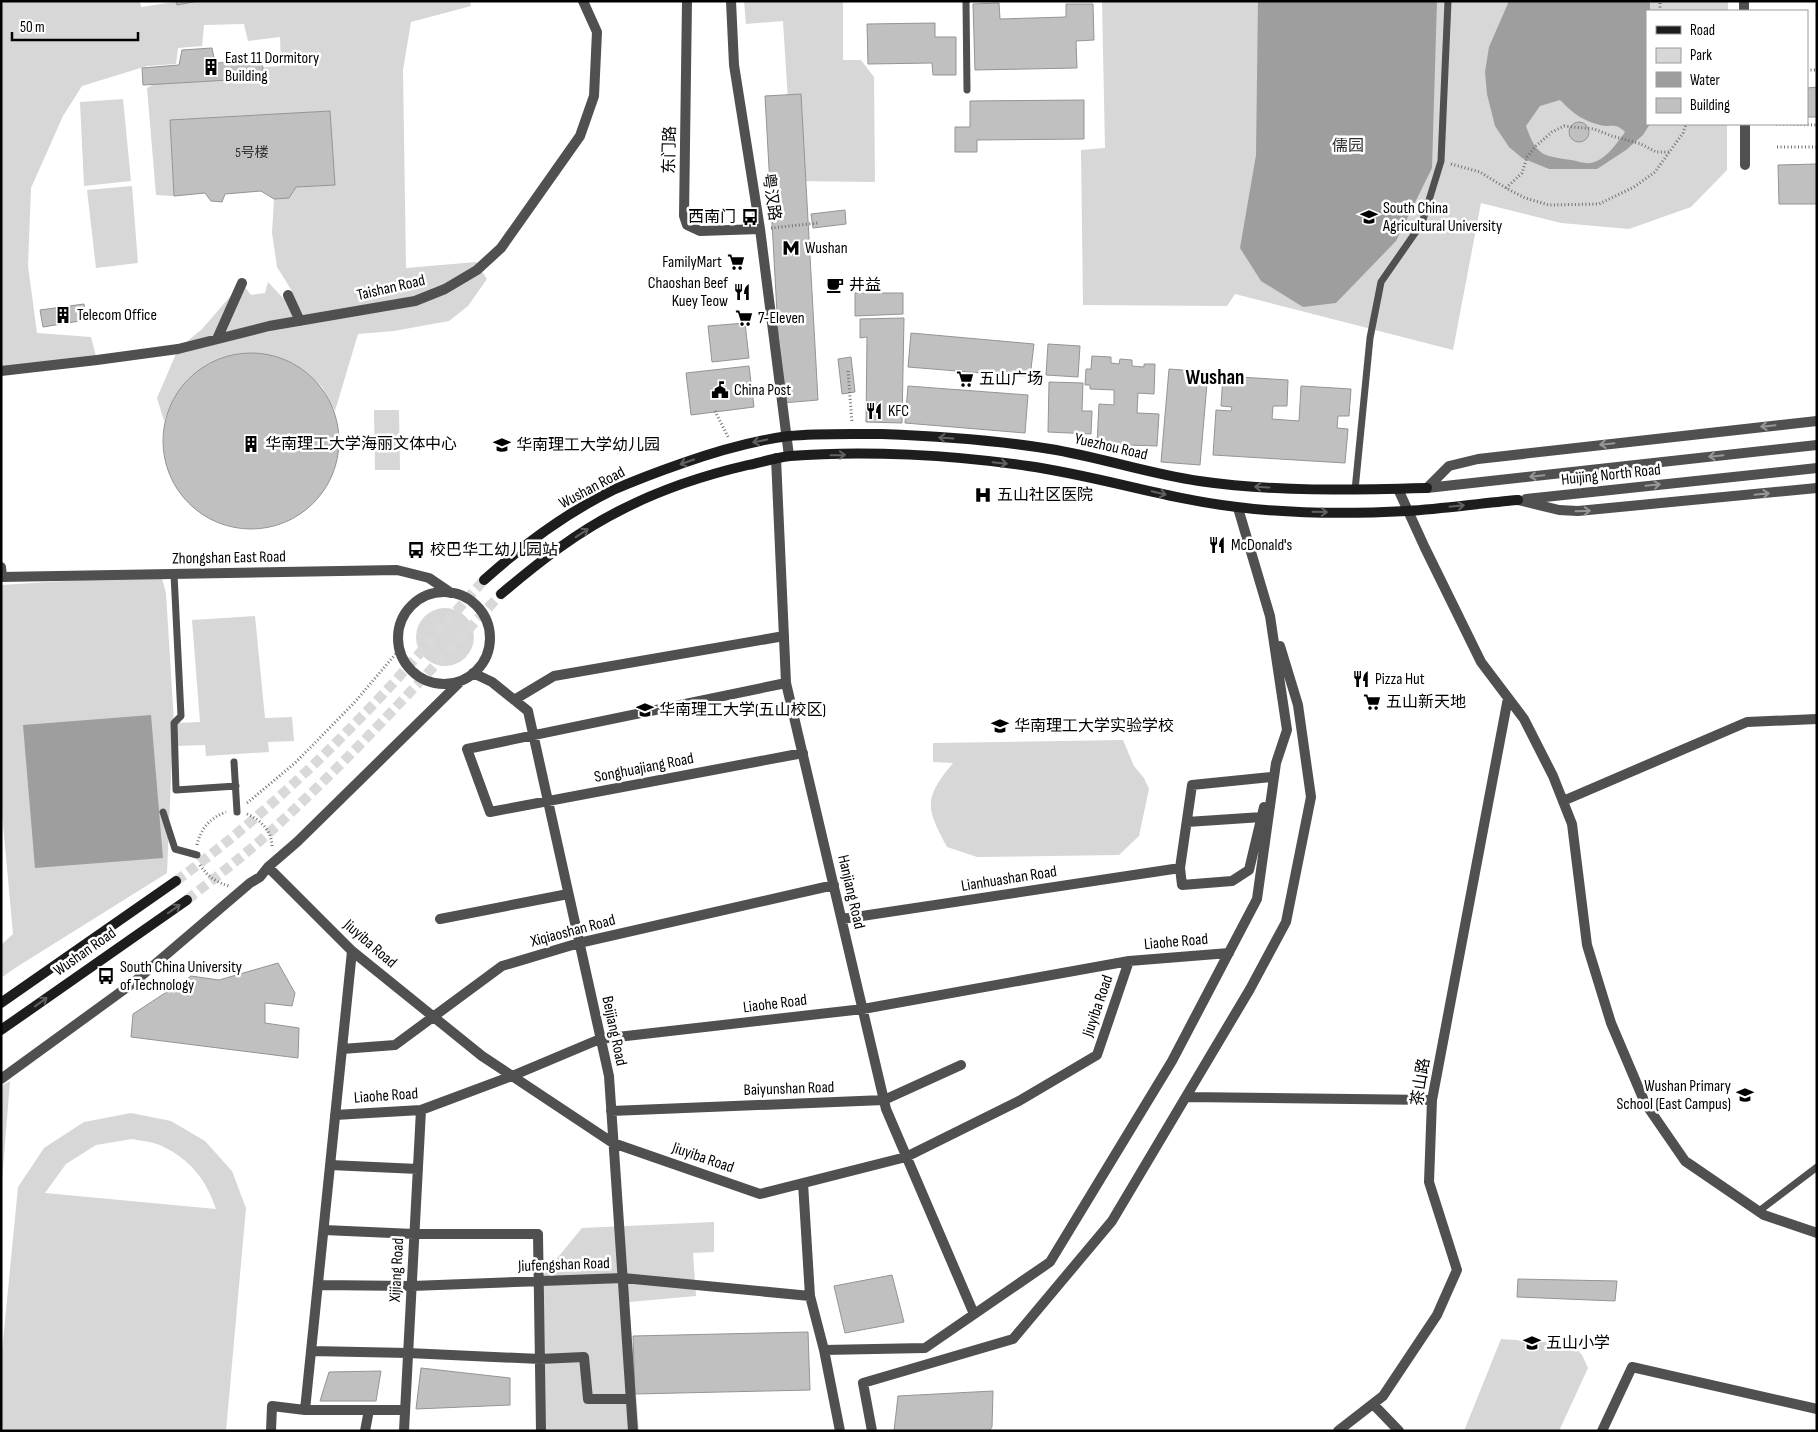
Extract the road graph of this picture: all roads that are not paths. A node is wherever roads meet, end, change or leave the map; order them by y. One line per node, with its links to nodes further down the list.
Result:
1 (583, 1): 12 (street, Taishan Road)
2 (687, 1): 9 (street, 东门路)
3 (731, 1): 9 (street, 粤汉路)
4 (966, 1): 6 (lane)
5 (1448, 1): 24 (lane)
6 (966, 90)
7 (1745, 125): 8 (street)
8 (1745, 165)
9 (760, 229): 16 (street, 粤汉路)
10 (242, 283): 13 (street)
11 (288, 295): 12 (street)
12 (300, 321): 13 (street, Taishan Road)
13 (218, 339): 14 (street, Taishan Road)
14 (1, 371)
15 (1817, 421): 21 (street, one-way to 21)
16 (788, 436): 18 (street, 粤汉路); 24 (main road, Yuezhou Road, one-way to 16); 31 (main road, Wushan Road, one-way to 31)
17 (1817, 445): 21 (street, Huijing North Road, one-way to 21)
18 (789, 456): 19 (main road, Yuezhou Road); 26 (main road, Yuezhou Road, one-way to 26)
19 (776, 458): 33 (main road, Wushan Road, one-way to 19); 35 (street, Hanjiang Road)
20 (1817, 468): 25 (street, Huijing North Road, one-way to 20)
21 (1427, 488): 23 (main road, Yuezhou Road)
22 (1817, 488): 25 (street, one-way to 22)
23 (1398, 489): 24 (main road, Yuezhou Road); 27 (street)
24 (1355, 490)
25 (1518, 500): 27 (main road, Huijing North Road, one-way to 25)
26 (1238, 508): 27 (main road, Yuezhou Road, one-way to 27); 34 (street)
27 (1409, 511): 39 (street)
28 (1, 567): 30 (street)
29 (174, 574): 30 (street, Zhongshan East Road); 32 (street, Zhongshan East Road); 47 (lane)
30 (2, 577)
31 (484, 580)
32 (452, 593): 36 (street); 37 (street)
33 (501, 594)
34 (1270, 616): 45 (street); 76 (street)
35 (784, 636): 38 (street, Hanjiang Road); 40 (street)
36 (473, 673): 37 (street); 40 (street, Beijiang Road)
37 (461, 681): 55 (street)
38 (786, 683): 42 (street); 43 (street, Hanjiang Road)
39 (1508, 698): 49 (street); 78 (street, 茶山路)
40 (514, 700): 42 (street, Beijiang Road)
41 (1817, 719): 49 (street)
42 (533, 735): 48 (street, Beijiang Road); 48 (street, Songhuajiang Road)
43 (803, 753): 48 (street, Songhuajiang Road); 58 (street, Hanjiang Road)
44 (234, 762): 47 (lane)
45 (1276, 763): 46 (street); 65 (street)
46 (1271, 777): 52 (street); 53 (street)
47 (236, 786): 51 (lane)
48 (548, 801): 59 (street, Beijiang Road)
49 (1563, 801): 88 (street)
50 (163, 812): 54 (lane)
51 (237, 812)
52 (1262, 818): 53 (street); 56 (street)
53 (1187, 822): 56 (street)
54 (197, 854)
55 (268, 867): 64 (street, Jiuyiba Road); 75 (street)
56 (1180, 868): 62 (street, Lianhuashan Road)
57 (176, 881): 67 (main road, Wushan Road)
58 (834, 885): 62 (street, Hanjiang Road); 63 (street, Xiqiaoshan Road)
59 (568, 894): 61 (street); 63 (street, Beijiang Road)
60 (187, 900): 70 (main road, Wushan Road, one-way to 60)
61 (440, 919)
62 (842, 919): 68 (street, Hanjiang Road)
63 (579, 943): 69 (street, Xiqiaoshan Road); 71 (street, Beijiang Road)
64 (352, 951): 69 (street, Jiuyiba Road); 72 (street)
65 (1229, 953): 66 (street, Liaohe Road); 97 (street)
66 (1129, 961): 68 (street, Liaohe Road); 83 (street, Jiuyiba Road)
67 (1, 1003)
68 (863, 1009): 71 (street, Liaohe Road); 77 (street, Hanjiang Road)
69 (433, 1016): 72 (street, Xiqiaoshan Road); 74 (street, Jiuyiba Road)
70 (1, 1030)
71 (600, 1039): 74 (street, Liaohe Road); 80 (street, Beijiang Road)
72 (342, 1049): 81 (street)
73 (961, 1065): 77 (street, Baiyunshan Road)
74 (512, 1076): 79 (street, Liaohe Road); 82 (street, Jiuyiba Road)
75 (1, 1078)
76 (1186, 1097): 78 (street); 114 (street)
77 (884, 1100): 80 (street, Baiyunshan Road); 83 (street, Hanjiang Road)
78 (1432, 1100): 103 (street, 茶山路)
79 (421, 1110): 81 (street, Liaohe Road); 86 (street, Xijiang Road)
80 (611, 1111): 82 (street, Beijiang Road)
81 (335, 1115): 84 (street)
82 (613, 1143): 87 (street, Jiuyiba Road); 92 (street, Beijiang Road)
83 (906, 1157): 87 (street, Jiuyiba Road); 97 (street, Hanjiang Road)
84 (330, 1165): 86 (street); 89 (street)
85 (1817, 1166): 88 (lane)
86 (418, 1169): 91 (street, Xijiang Road)
87 (803, 1183): 96 (street)
88 (1759, 1212): 90 (street)
89 (324, 1230): 91 (street); 94 (street)
90 (1817, 1233)
91 (414, 1234): 93 (street); 95 (street, Xijiang Road)
92 (622, 1278): 93 (street, Jiufengshan Road); 96 (street, Jiufengshan Road); 102 (street, Beijiang Road)
93 (539, 1281): 95 (street, Jiufengshan Road); 101 (street)
94 (318, 1285): 95 (street, Jiufengshan Road); 99 (street)
95 (412, 1286): 100 (street, Xijiang Road)
96 (810, 1296): 98 (street)
97 (974, 1314): 98 (street)
98 (824, 1350): 113 (street)
99 (311, 1351): 100 (street); 105 (street)
100 (408, 1353): 101 (street); 107 (street, Xijiang Road)
101 (540, 1359): 102 (street); 111 (street)
102 (631, 1399): 112 (street, Beijiang Road)
103 (1373, 1404): 115 (street, 茶山路); 116 (street)
104 (1817, 1409): 117 (street)
105 (305, 1410): 106 (street); 108 (street)
106 (369, 1410): 107 (street); 109 (street)
107 (405, 1410): 110 (street, Xijiang Road)
108 (271, 1431)
109 (365, 1431)
110 (404, 1431)
111 (541, 1431)
112 (633, 1431)
113 (840, 1431)
114 (872, 1431)
115 (1338, 1431)
116 (1399, 1431)
117 (1602, 1431)

